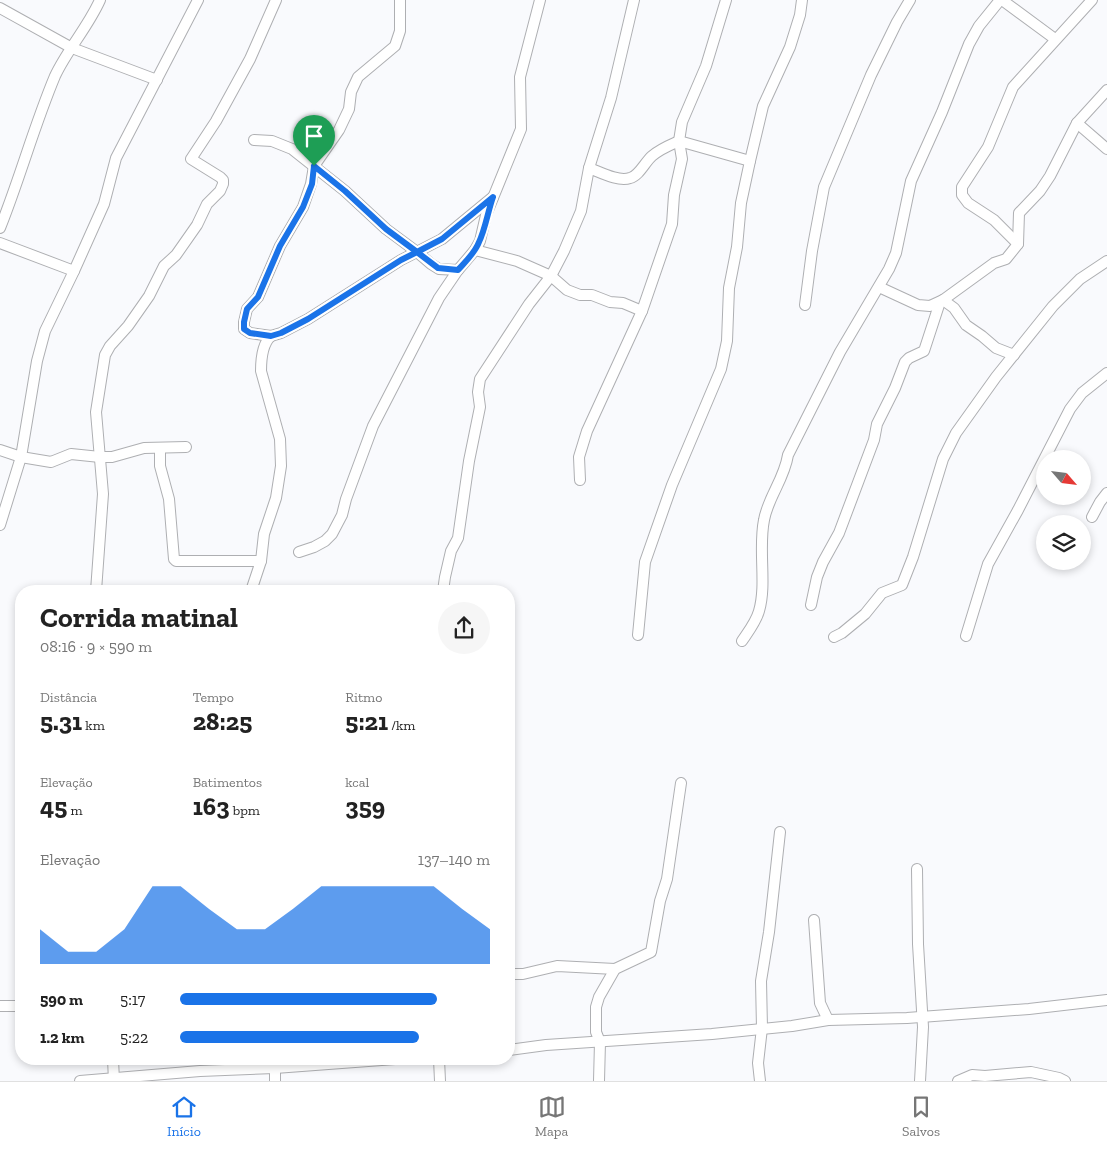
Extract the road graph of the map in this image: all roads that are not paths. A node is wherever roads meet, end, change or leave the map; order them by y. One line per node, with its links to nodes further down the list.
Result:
1 (100, 0): 14 (street)
2 (198, 0): 15 (street)
3 (276, 0): 45 (street)
4 (400, 0): 22 (street)
5 (634, 0): 23 (street)
6 (726, 0): 19 (street)
7 (910, 0): 36 (street)
8 (1001, 0): 13 (street); 34 (street)
9 (1092, 0): 13 (street)
10 (537, 1): 24 (street)
11 (799, 1): 21 (street)
12 (0, 8): 14 (street)
13 (1055, 39): 27 (street)
14 (72, 48): 15 (street); 25 (street)
15 (157, 80): 32 (street)
16 (1107, 90): 17 (street)
17 (1077, 123): 20 (street); 27 (street)
18 (254, 140): 22 (street)
19 (680, 142): 21 (street); 23 (street); 37 (street)
20 (1107, 149)
21 (750, 161): 56 (street)
22 (314, 166): 29 (street); 38 (street)
23 (589, 168): 33 (street)
24 (493, 197): 28 (street); 29 (street)
25 (0, 228)
26 (0, 243): 32 (street)
27 (1018, 244): 35 (street)
28 (475, 250): 31 (street); 33 (street)
29 (417, 252): 31 (street); 38 (street)
30 (1107, 260): 39 (street)
31 (458, 270): 50 (street)
32 (74, 271): 44 (street)
33 (551, 276): 37 (street); 54 (street)
34 (879, 287): 35 (street); 59 (street)
35 (942, 301): 39 (street); 55 (street)
36 (805, 305)
37 (642, 311): 46 (street)
38 (271, 336): 51 (street)
39 (1014, 355): 58 (street)
40 (1107, 373): 57 (street)
41 (186, 447): 42 (street)
42 (160, 448): 45 (street); 51 (street)
43 (0, 450): 44 (street)
44 (21, 457): 45 (street); 49 (street)
45 (100, 457): 52 (street)
46 (580, 480)
47 (1107, 493): 48 (street)
48 (1092, 517)
49 (0, 525)
50 (299, 552)
51 (261, 560): 53 (street)
52 (96, 585)
53 (253, 585)
54 (444, 585)
55 (811, 605)
56 (638, 635)
57 (966, 636)
58 (834, 637)
59 (742, 641)
60 (681, 782): 64 (street)
61 (780, 832): 71 (street)
62 (917, 869): 69 (street)
63 (814, 920): 70 (street)
64 (615, 969): 65 (street); 72 (street)
65 (515, 974)
66 (1107, 1000): 69 (street)
67 (0, 1006): 68 (street)
68 (15, 1006)
69 (922, 1016): 70 (street); 84 (street)
70 (828, 1020): 71 (street)
71 (762, 1028): 72 (street); 83 (street)
72 (600, 1042): 73 (street); 82 (street)
73 (515, 1049)
74 (113, 1065): 78 (street)
75 (256, 1065): 78 (street)
76 (275, 1065): 80 (street)
77 (439, 1065): 81 (street)
78 (114, 1079): 79 (street)
79 (80, 1081)
80 (276, 1081)
81 (440, 1081)
82 (599, 1081)
83 (760, 1081)
84 (920, 1081)
85 (958, 1081): 86 (street)
86 (1065, 1081)

